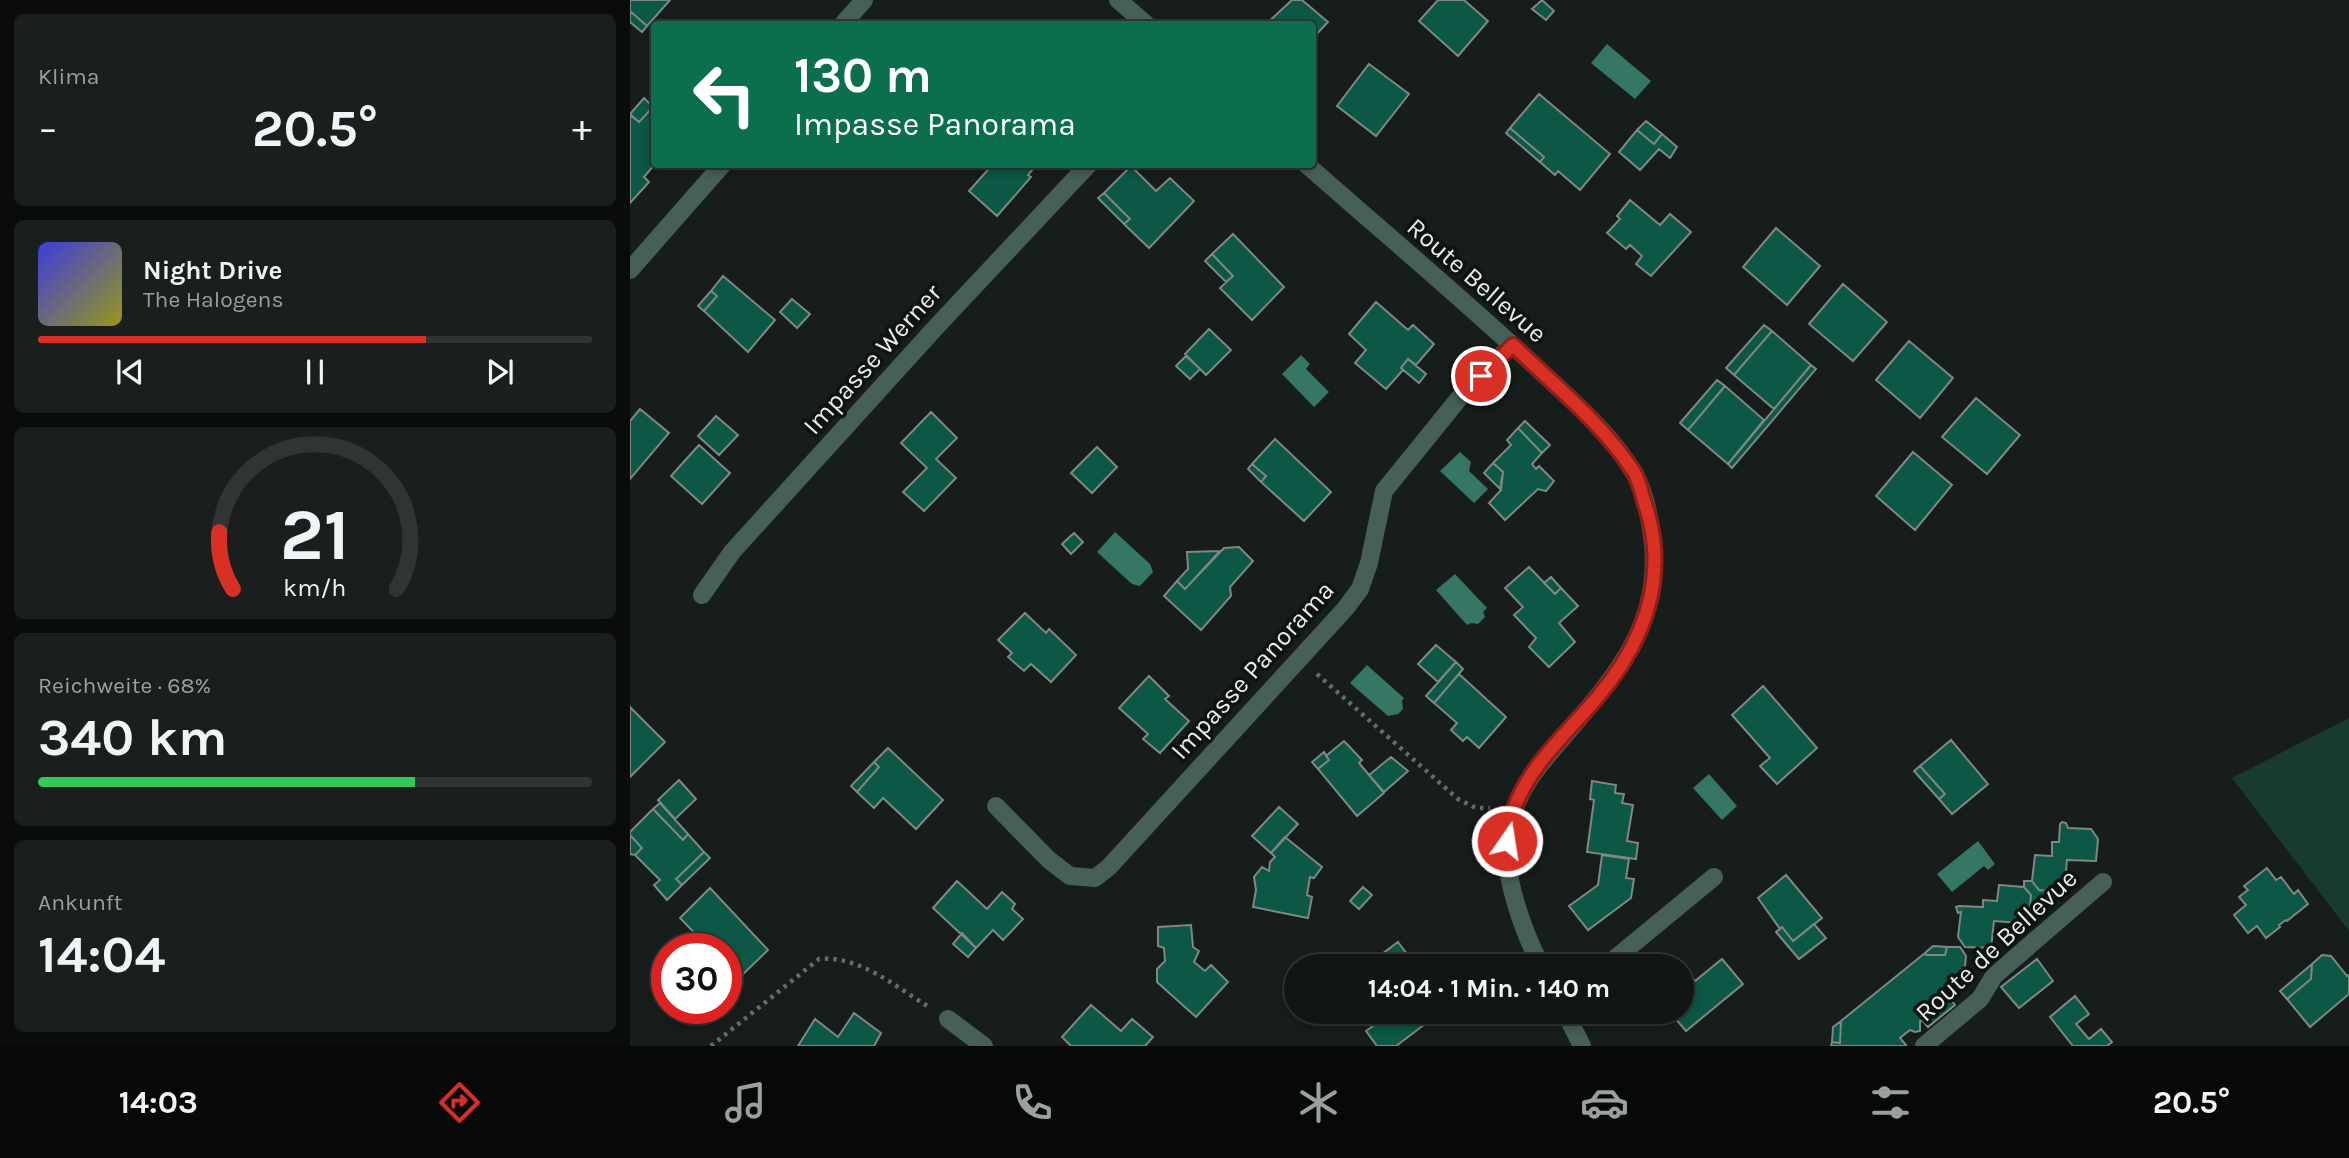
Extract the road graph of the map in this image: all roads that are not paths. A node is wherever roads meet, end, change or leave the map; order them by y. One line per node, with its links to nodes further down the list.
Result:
1 (864, 0): 3 (street)
2 (1118, 0): 4 (street)
3 (846, 21)
4 (1142, 21)
5 (719, 168): 8 (street)
6 (1084, 168): 10 (street, Impasse Werner)
7 (1311, 168): 9 (street, Route Bellevue)
8 (630, 270)
9 (1513, 345): 11 (street, Impasse Panorama); 14 (street, Route Bellevue)
10 (702, 595)
11 (996, 806)
12 (1714, 877): 15 (street)
13 (2103, 882): 20 (street, Route de Bellevue)
14 (1536, 954)
15 (1621, 954)
16 (948, 1019): 19 (street)
17 (1569, 1024): 18 (street)
18 (1577, 1044)
19 (984, 1046)
20 (1924, 1046)

